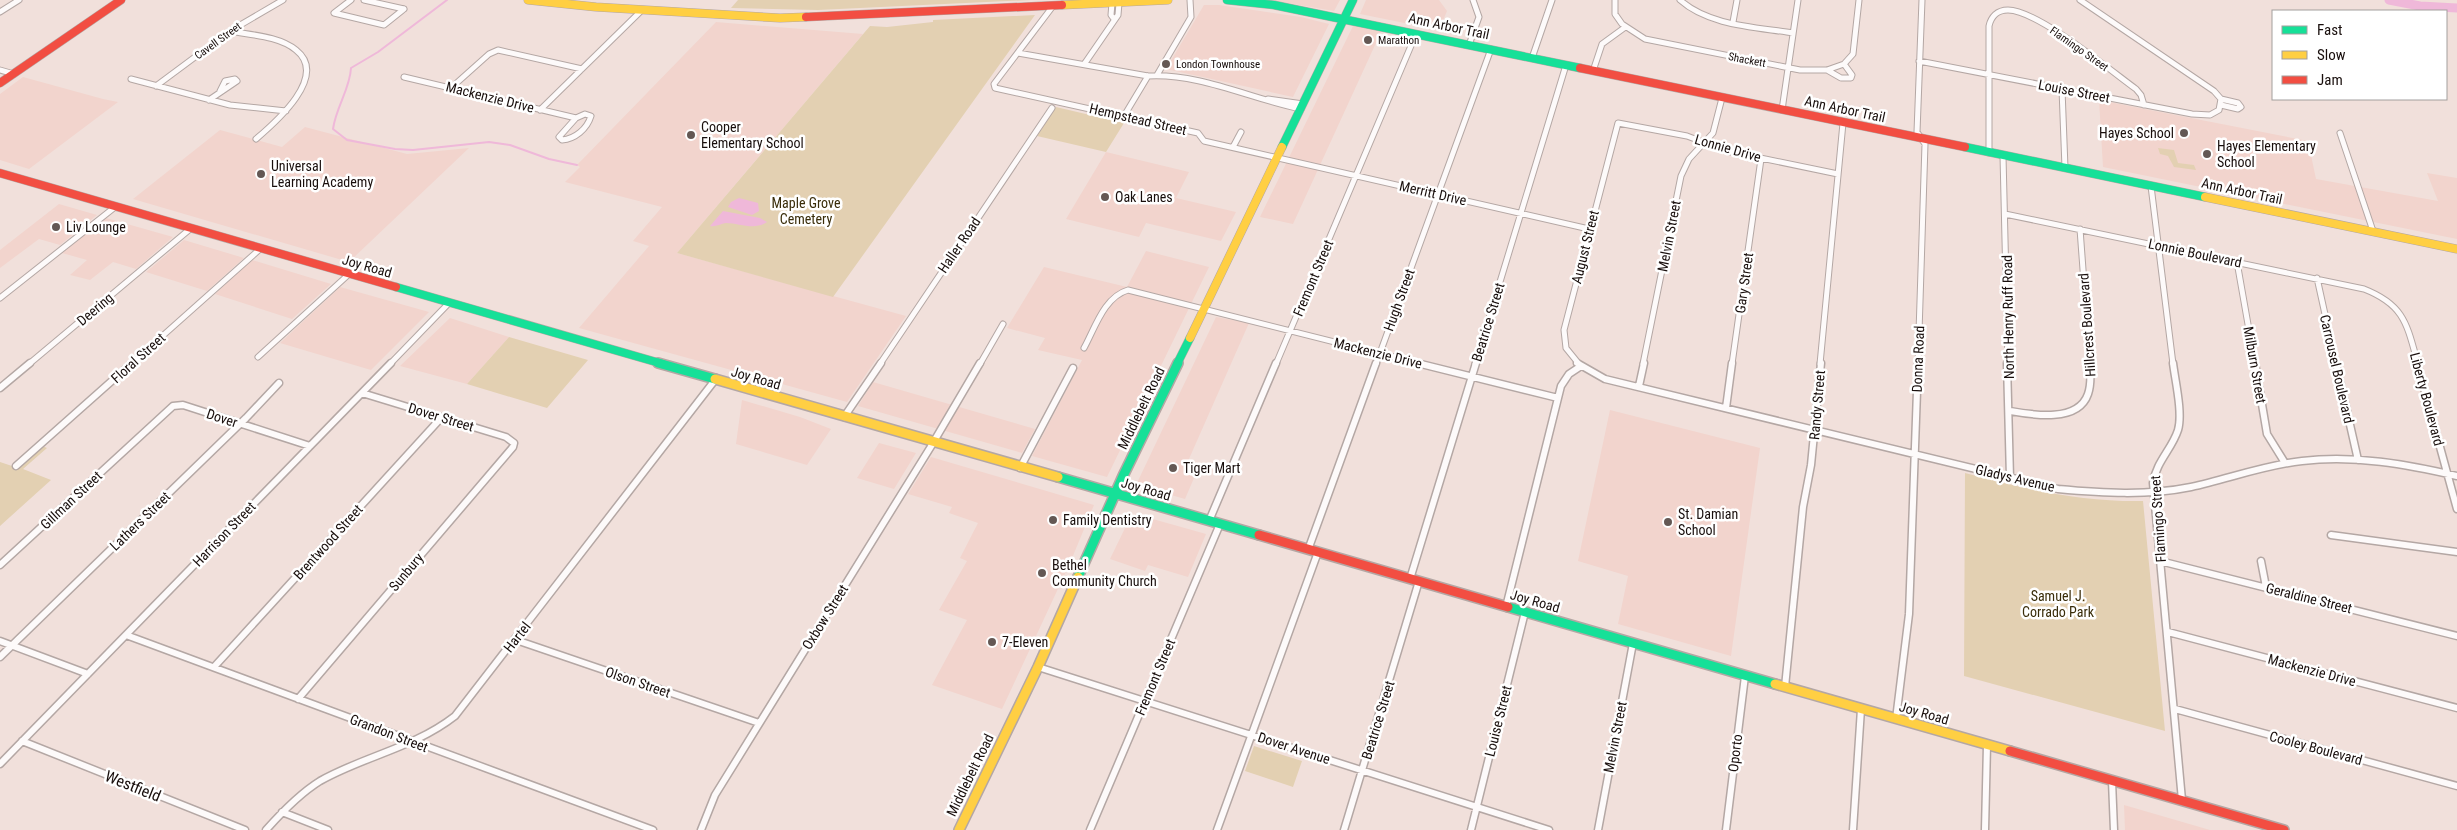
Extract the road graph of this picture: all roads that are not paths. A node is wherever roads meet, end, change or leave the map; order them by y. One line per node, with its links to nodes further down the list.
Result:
1 (19, 0): 25 (street)
2 (121, 0): 45 (street)
3 (283, 0): 29 (street, Cavell Street)
4 (351, 0): 20 (street)
5 (364, 0): 20 (street)
6 (528, 0): 21 (street)
7 (1168, 0): 22 (street)
8 (1190, 0): 46 (street)
9 (1227, 0): 26 (street, Ann Arbor Trail)
10 (1353, 0): 26 (street, Middlebelt Road)
11 (1473, 0): 32 (street)
12 (1552, 0): 35 (street)
13 (1615, 0): 28 (street)
14 (1680, 0): 27 (street)
15 (1737, 0): 27 (street)
16 (1798, 0): 30 (street)
17 (1859, 0): 38 (street)
18 (1922, 0): 36 (street, Donna Road)
19 (2080, 0): 58 (street, Louise Street)
20 (375, 1)
21 (560, 2): 24 (street)
22 (1115, 3): 23 (street); 37 (street)
23 (1052, 6): 24 (street); 34 (street)
24 (642, 10): 41 (street)
25 (0, 12)
26 (1344, 19): 31 (street, Ann Arbor Trail); 59 (street, Middlebelt Road)
27 (1733, 22): 30 (street)
28 (1624, 28): 40 (street, Shackett); 44 (street)
29 (230, 31): 52 (street, Cavell Street); 63 (street)
30 (1793, 33): 40 (street)
31 (1416, 34): 32 (street, Ann Arbor Trail); 81 (street, Fremont Street)
32 (1469, 45): 33 (street, Ann Arbor Trail)
33 (1491, 49): 35 (street, Ann Arbor Trail); 83 (street, Hugh Street)
34 (1018, 53): 37 (street); 64 (street, Hempstead Street)
35 (1532, 58): 39 (street, Ann Arbor Trail)
36 (1919, 61): 47 (street, Louise Street); 71 (street, Donna Road)
37 (1085, 63): 49 (street)
38 (1844, 64): 43 (street, Shackett); 43 (street)
39 (1566, 65): 44 (street, Ann Arbor Trail); 85 (street, Beatrice Street)
40 (1788, 68): 43 (street, Shackett); 62 (street)
41 (582, 69): 53 (street); 61 (street)
42 (0, 70): 45 (street)
43 (1827, 70)
44 (1593, 71): 56 (street, Ann Arbor Trail)
45 (14, 74): 51 (street)
46 (1157, 75): 49 (street); 59 (street)
47 (1989, 75): 54 (street, Louise Street); 58 (street, Flamingo Street); 74 (street)
48 (404, 76): 53 (street, Mackenzie Drive)
49 (1148, 76): 64 (street)
50 (131, 79): 52 (street)
51 (0, 84)
52 (156, 86): 57 (street)
53 (451, 88): 61 (street, Mackenzie Drive)
54 (2062, 89): 58 (street, Louise Street); 78 (street)
55 (220, 91): 57 (street)
56 (1722, 98): 62 (street, Ann Arbor Trail); 72 (street, Melvin Street)
57 (209, 100): 63 (street)
58 (2144, 105)
59 (1302, 107): 76 (street, Middlebelt Road)
60 (1052, 108): 117 (street, Haller Road)
61 (540, 110): 65 (street, Mackenzie Drive)
62 (1782, 110): 66 (street, Ann Arbor Trail)
63 (286, 111): 70 (street)
64 (1124, 116): 73 (street, Hempstead Street)
65 (576, 118): 65 (street, Mackenzie Drive)
66 (1843, 122): 71 (street, Ann Arbor Trail); 80 (street, Randy Street)
67 (1618, 123): 72 (street, Lonnie Drive); 87 (street, August Street)
68 (1241, 132): 73 (street)
69 (2340, 133): 90 (street)
70 (256, 139)
71 (1920, 139): 74 (street, Ann Arbor Trail); 125 (street, Donna Road)
72 (1705, 143): 77 (street, Lonnie Drive); 111 (street, Melvin Street)
73 (1233, 147): 76 (street, Hempstead Street)
74 (1989, 153): 75 (street, Ann Arbor Trail)
75 (2004, 156): 78 (street, Ann Arbor Trail); 86 (street, North Henry Ruff Road)
76 (1277, 157): 81 (street, Merritt Drive); 100 (street, Middlebelt Road)
77 (1761, 158): 80 (street, Lonnie Drive); 115 (street, Gary Street)
78 (2065, 168): 82 (street, Ann Arbor Trail)
79 (0, 174): 84 (street, Joy Road)
80 (1838, 174): 120 (street, Randy Street)
81 (1356, 175): 83 (street, Merritt Drive); 102 (street, Fremont Street)
82 (2152, 186): 90 (street, Ann Arbor Trail); 91 (street, Flamingo Street)
83 (1438, 194): 85 (street, Merritt Drive); 104 (street, Hugh Street)
84 (115, 207): 88 (street, Joy Road); 97 (street)
85 (1520, 213): 87 (street, Merritt Drive); 108 (street, Beatrice Street)
86 (2005, 214): 89 (street, Lonnie Boulevard); 116 (street, North Henry Ruff Road)
87 (1589, 228): 106 (street, August Street)
88 (190, 229): 92 (street, Joy Road); 112 (street, Deering)
89 (2080, 229): 91 (street, Lonnie Boulevard); 116 (street, Hillcrest Boulevard)
90 (2373, 232): 93 (street, Ann Arbor Trail)
91 (2159, 246): 94 (street, Lonnie Boulevard); 133 (street, Flamingo Street)
92 (260, 249): 95 (street, Joy Road); 128 (street, Floral Street)
93 (2457, 249)
94 (2237, 262): 96 (street, Lonnie Boulevard); 127 (street, Milburn Street)
95 (348, 275): 99 (street, Joy Road); 105 (street)
96 (2317, 278): 98 (street, Lonnie Boulevard); 126 (street, Carrousel Boulevard)
97 (0, 298)
98 (2382, 298): 130 (street, Liberty Boulevard)
99 (448, 304): 109 (street, Joy Road); 113 (street, Harrison Street)
100 (1204, 308): 102 (street, Mackenzie Drive); 103 (street, Mackenzie Drive); 134 (street, Middlebelt Road)
101 (1003, 324): 122 (street, Oxbow Street)
102 (1290, 330): 104 (street, Mackenzie Drive); 136 (street, Fremont Street)
103 (1084, 348)
104 (1380, 353): 108 (street, Mackenzie Drive); 139 (street, Hugh Street)
105 (258, 357)
106 (1581, 366): 111 (street, Gladys Avenue); 114 (street)
107 (1073, 368): 129 (street)
108 (1471, 376): 114 (street, Mackenzie Drive); 145 (street, Beatrice Street)
109 (715, 380): 117 (street, Joy Road); 153 (street, Hartel)
110 (278, 383): 119 (street, Lathers Street)
111 (1639, 386): 115 (street, Gladys Avenue)
112 (0, 388)
113 (362, 393): 118 (street, Dover Street); 123 (street, Harrison Street)
114 (1558, 398): 148 (street)
115 (1726, 408): 120 (street, Gladys Avenue)
116 (2010, 411): 132 (street, North Henry Ruff Road)
117 (844, 417): 122 (street, Joy Road)
118 (441, 418): 124 (street, Dover Street); 158 (street, Brentwood Street)
119 (240, 424): 121 (street, Dover); 123 (street, Dover); 156 (street, Lathers Street)
120 (1815, 430): 125 (street, Gladys Avenue); 162 (street, Randy Street)
121 (142, 434): 144 (street, Gillman Street)
122 (932, 442): 129 (street, Joy Road); 169 (street, Oxbow Street)
123 (310, 446): 151 (street, Harrison Street)
124 (513, 446): 163 (street, Sunbury)
125 (1914, 454): 132 (street, Gladys Avenue); 168 (street, Donna Road)
126 (2358, 460): 127 (street, Gladys Avenue); 130 (street, Gladys Avenue)
127 (2286, 463): 133 (street, Gladys Avenue)
128 (16, 466)
129 (1020, 468): 134 (street, Joy Road)
130 (2447, 473): 131 (street, Gladys Avenue); 135 (street, Liberty Boulevard)
131 (2457, 476)
132 (2010, 478): 133 (street, Gladys Avenue)
133 (2153, 492): 142 (street, Flamingo Street)
134 (1116, 495): 136 (street, Joy Road); 159 (street, Middlebelt Road)
135 (2457, 509)
136 (1209, 521): 137 (street, Joy Road)
137 (1220, 524): 139 (street, Joy Road); 164 (street, Fremont Street)
138 (2331, 535): 141 (street)
139 (1308, 550): 140 (street, Joy Road)
140 (1318, 552): 145 (street, Joy Road); 170 (street)
141 (2457, 552)
142 (2160, 561): 147 (street, Geraldine Street); 150 (street, Flamingo Street)
143 (2261, 561): 147 (street)
144 (0, 565)
145 (1410, 579): 146 (street, Joy Road)
146 (1420, 582): 148 (street, Joy Road); 175 (street, Beatrice Street)
147 (2266, 587): 152 (street, Geraldine Street)
148 (1506, 607): 149 (street, Joy Road)
149 (1525, 612): 155 (street, Joy Road); 179 (street, Louise Street)
150 (2168, 632): 165 (street, Mackenzie Drive); 167 (street, Flamingo Street)
151 (126, 635): 158 (street, Grandon Street); 160 (street, Harrison Street)
152 (2457, 636)
153 (516, 640): 169 (street, Olson Street); 172 (street, Hartel)
154 (0, 641): 156 (street)
155 (1633, 644): 161 (street, Joy Road); 192 (street, Melvin Street)
156 (12, 645): 157 (street, Lathers Street); 160 (street)
157 (0, 657)
158 (214, 667): 163 (street, Grandon Street)
159 (1038, 667): 164 (street, Dover Avenue); 186 (street, Middlebelt Road)
160 (88, 674): 171 (street, Harrison Street)
161 (1745, 676): 162 (street, Joy Road); 193 (street, Oporto)
162 (1785, 687): 166 (street, Joy Road)
163 (298, 699): 172 (street, Grandon Street)
164 (1144, 701): 170 (street, Dover Avenue); 187 (street, Fremont Street)
165 (2457, 708)
166 (1861, 709): 168 (street, Joy Road); 194 (street)
167 (2175, 709): 177 (street, Cooley Boulevard); 178 (street, Flamingo Street)
168 (1896, 719): 173 (street, Joy Road)
169 (760, 723): 185 (street, Oxbow Street)
170 (1252, 735): 175 (street, Dover Avenue); 188 (street)
171 (22, 741): 174 (street, Harrison Street); 181 (street, Westfield)
172 (412, 742): 180 (street, Hartel); 184 (street, Grandon Street)
173 (1987, 745): 176 (street, Joy Road); 195 (street)
174 (0, 764)
175 (1363, 770): 179 (street, Dover Avenue); 189 (street, Beatrice Street)
176 (2112, 781): 178 (street, Joy Road); 196 (street)
177 (2457, 786)
178 (2182, 800): 197 (street, Joy Road)
179 (1477, 807): 190 (street, Louise Street); 191 (street, Dover Avenue)
180 (282, 812): 182 (street, Hartel); 183 (street)
181 (244, 830)
182 (266, 830)
183 (328, 830)
184 (654, 830)
185 (701, 830)
186 (959, 830)
187 (1090, 830)
188 (1217, 830)
189 (1344, 830)
190 (1472, 830)
191 (1549, 830)
192 (1598, 830)
193 (1726, 830)
194 (1853, 830)
195 (1985, 830)
196 (2114, 830)
197 (2284, 830)

